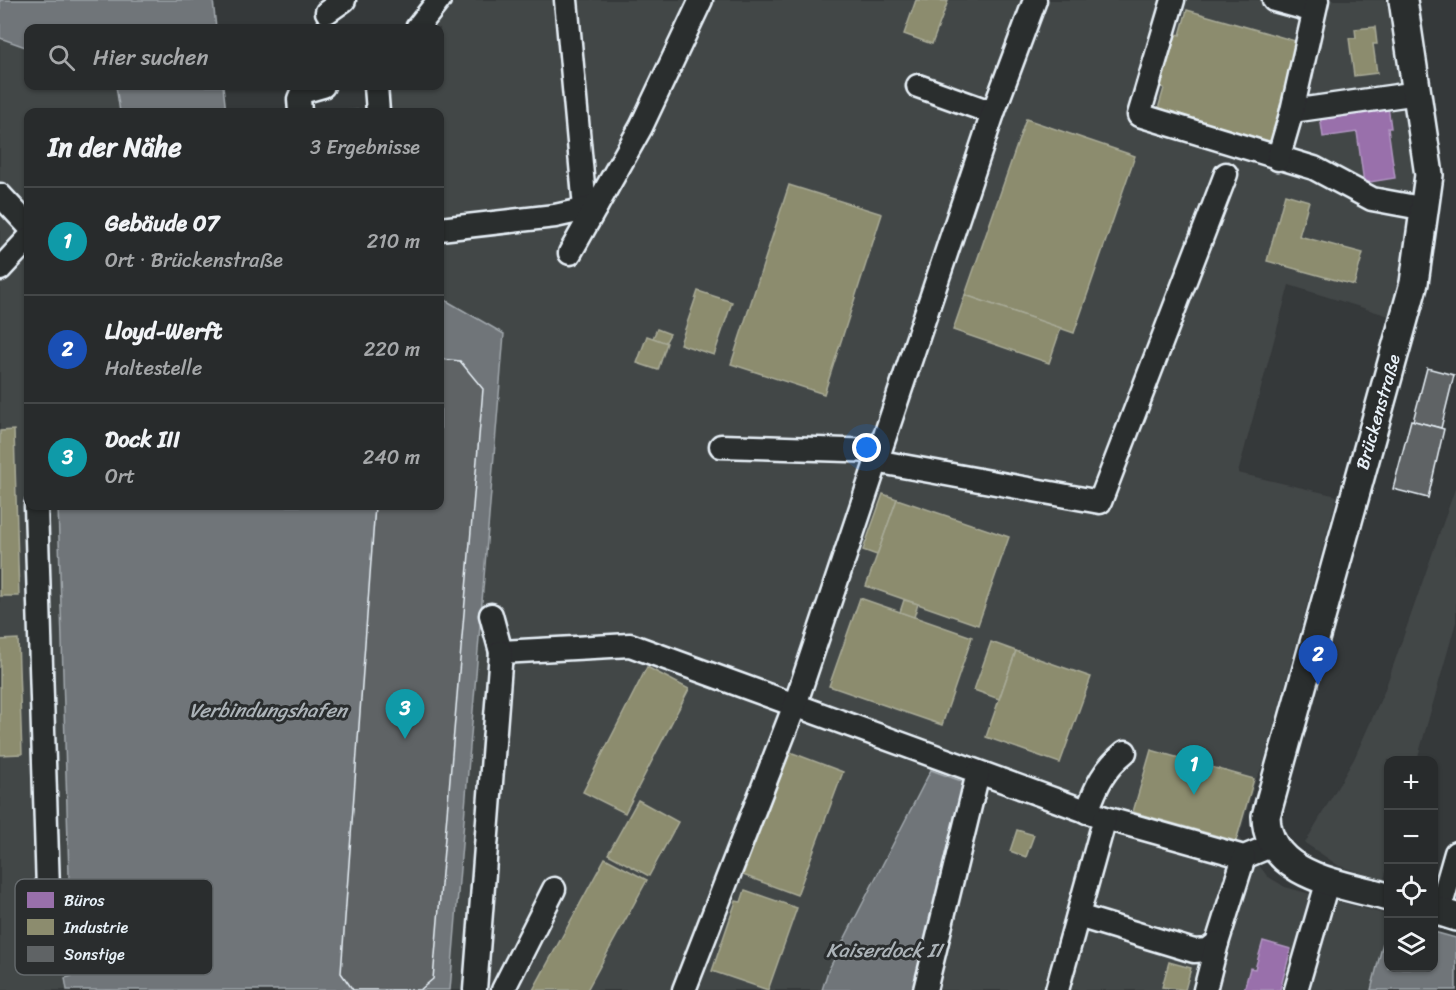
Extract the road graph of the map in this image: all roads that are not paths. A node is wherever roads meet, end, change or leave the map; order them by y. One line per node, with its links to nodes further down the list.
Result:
1 (439, 0): 9 (street)
2 (566, 0): 21 (street)
3 (700, 0): 21 (street)
4 (1035, 0): 17 (street)
5 (1173, 0): 18 (street)
6 (1274, 0): 8 (street)
7 (1403, 0): 13 (main road, Brückenstraße)
8 (1316, 6): 16 (street)
9 (420, 24)
10 (918, 86): 17 (street)
11 (309, 90): 14 (street)
12 (376, 90): 15 (street)
13 (1418, 93): 16 (street); 22 (main road, Brückenstraße)
14 (300, 108)
15 (378, 108)
16 (1292, 111): 18 (street)
17 (993, 113): 29 (street)
18 (1278, 159): 22 (street)
19 (1226, 174): 29 (street)
20 (0, 195): 23 (street)
21 (591, 207): 24 (street); 26 (street)
22 (1426, 209): 37 (main road, Brückenstraße)
23 (24, 221)
24 (444, 229)
25 (24, 242): 27 (street)
26 (570, 254)
27 (0, 269)
28 (721, 446): 29 (street)
29 (877, 456): 33 (street)
30 (36, 510): 40 (street)
31 (491, 615): 32 (street)
32 (501, 652): 33 (street); 47 (street)
33 (795, 705): 35 (street); 49 (street)
34 (1125, 752): 36 (street)
35 (978, 773): 36 (street); 50 (street)
36 (1096, 815): 39 (street); 45 (street)
37 (1273, 845): 39 (street); 41 (main road)
38 (1456, 853): 44 (street)
39 (1244, 857): 46 (street)
40 (48, 879)
41 (1328, 880): 43 (main road); 53 (street)
42 (554, 889): 48 (street)
43 (1384, 896)
44 (1443, 913)
45 (1078, 916): 46 (street); 51 (street)
46 (1217, 944): 52 (street)
47 (475, 990)
48 (503, 990)
49 (684, 990)
50 (925, 990)
51 (1057, 990)
52 (1205, 990)
53 (1296, 990)

